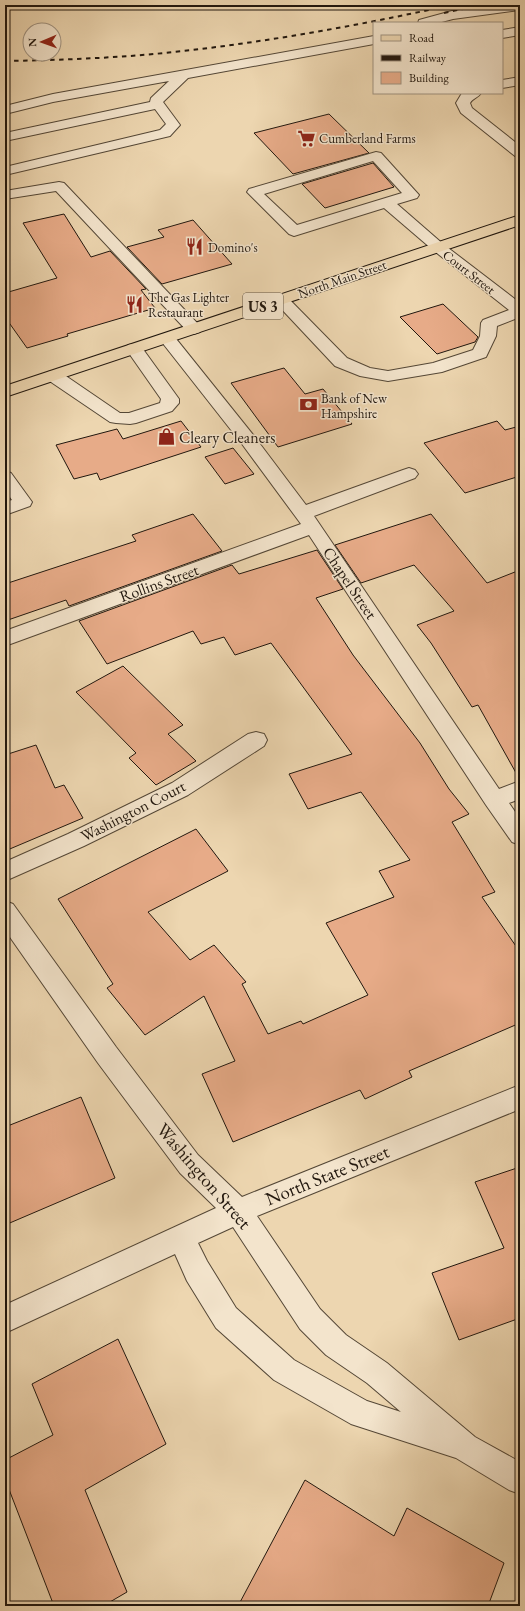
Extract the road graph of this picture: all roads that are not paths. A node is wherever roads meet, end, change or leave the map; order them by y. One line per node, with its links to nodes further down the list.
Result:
1 (520, 6): 2 (street)
2 (428, 22)
3 (520, 31): 4 (street)
4 (503, 34)
5 (373, 40): 6 (street)
6 (184, 74): 10 (street); 11 (street)
7 (520, 81): 8 (street)
8 (503, 84)
9 (472, 94): 13 (street)
10 (158, 104): 12 (street); 14 (street)
11 (5, 110)
12 (5, 137)
13 (520, 153)
14 (5, 171)
15 (5, 194): 21 (street)
16 (387, 203): 16 (street); 18 (street, Court Street)
17 (520, 220): 18 (main road, North Main Street / US 3)
18 (438, 247): 19 (main road, North Main Street / US 3); 20 (street, Court Street)
19 (281, 300): 20 (street); 21 (main road, North Main Street / US 3)
20 (520, 312)
21 (194, 329): 22 (main road, North Main Street / US 3)
22 (167, 338): 23 (main road, North Main Street / US 3); 29 (street, Chapel Street)
23 (134, 349): 24 (main road, North Main Street / US 3); 24 (street)
24 (54, 376): 25 (main road, North Main Street / US 3)
25 (5, 392)
26 (409, 474): 29 (street, Rollins Street)
27 (5, 477): 28 (street)
28 (5, 509)
29 (308, 520): 30 (street, Rollins Street); 33 (street, Chapel Street)
30 (5, 639)
31 (256, 740): 35 (street, Washington Court)
32 (520, 790): 33 (street)
33 (494, 799): 34 (street, Chapel Street)
34 (520, 836)
35 (5, 872)
36 (5, 911): 38 (street, Washington Street)
37 (520, 1097): 38 (street, North State Street)
38 (238, 1211): 39 (street, North State Street); 41 (street, Washington Street)
39 (181, 1237): 40 (street, North State Street); 41 (street, Washington Street)
40 (5, 1319)
41 (465, 1447): 42 (street, Washington Street)
42 (520, 1480)

